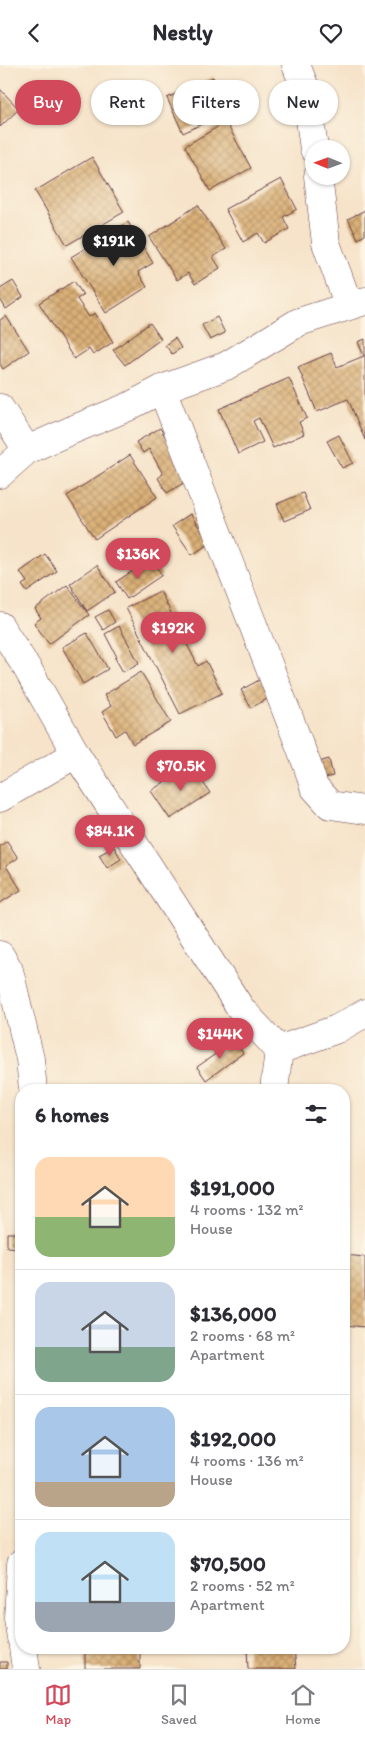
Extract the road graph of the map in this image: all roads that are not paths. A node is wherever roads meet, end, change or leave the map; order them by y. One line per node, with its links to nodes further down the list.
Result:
1 (296, 65): 2 (street)
2 (313, 140)
3 (319, 185): 4 (street)
4 (357, 304): 5 (street)
5 (162, 389): 7 (street); 12 (street)
6 (0, 408): 7 (street)
7 (27, 450): 8 (street)
8 (0, 474)
9 (0, 626): 10 (street)
10 (76, 754): 11 (street); 15 (street)
11 (0, 797)
12 (365, 810)
13 (0, 955): 16 (street)
14 (365, 1013): 15 (street)
15 (278, 1050): 17 (street)
16 (32, 1084)
17 (275, 1084)
18 (24, 1654): 19 (street)
19 (26, 1669)

